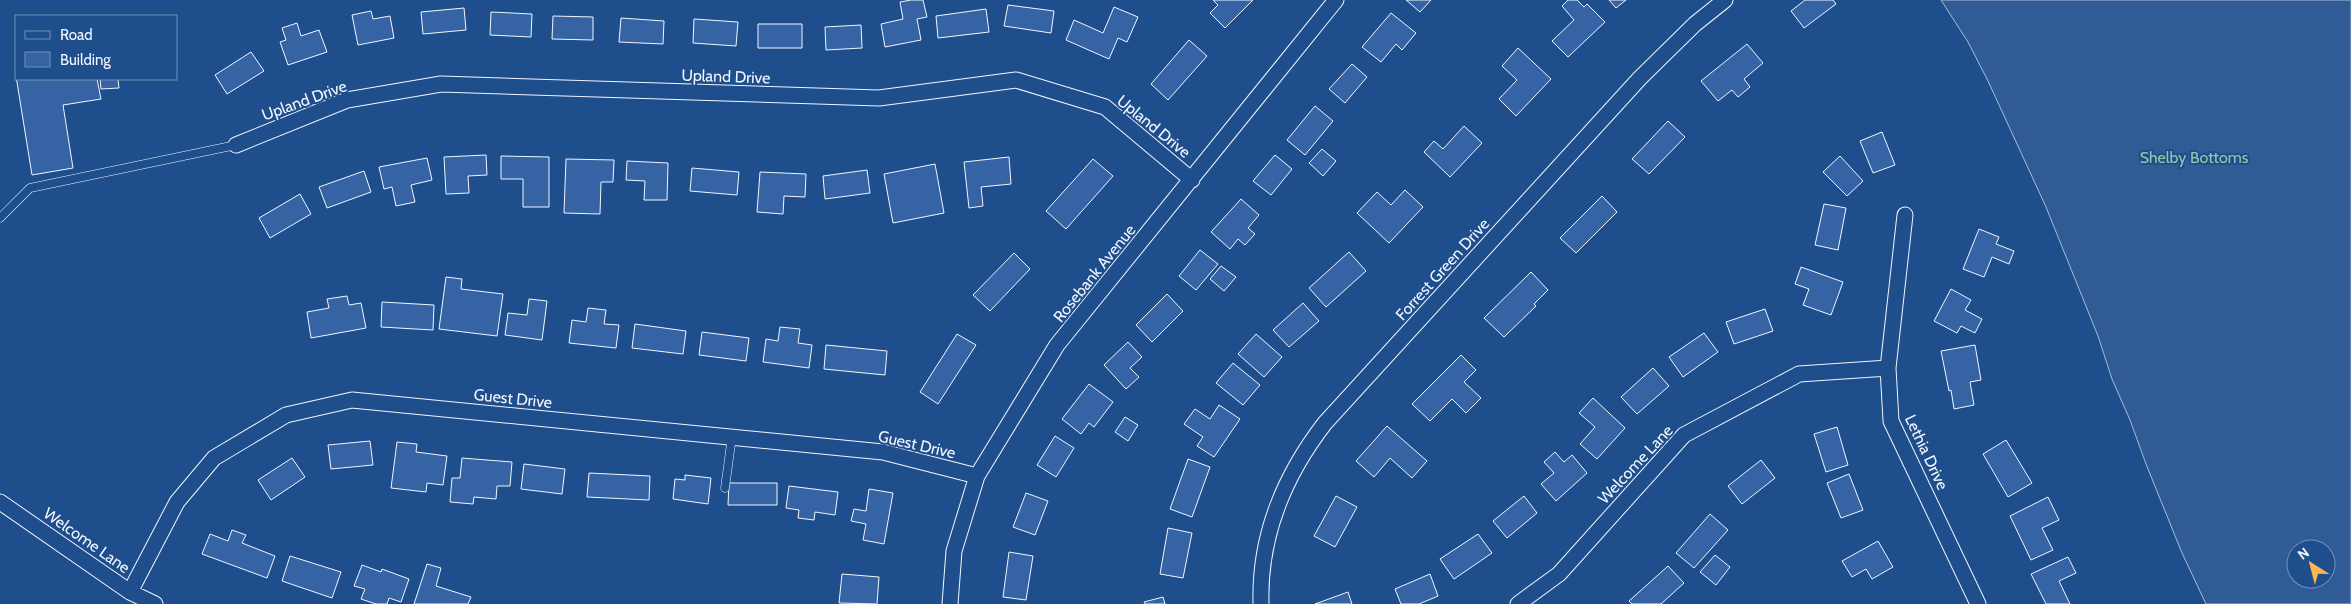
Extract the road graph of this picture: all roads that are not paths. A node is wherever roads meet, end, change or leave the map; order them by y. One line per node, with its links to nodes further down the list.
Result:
1 (1336, 0): 4 (street, Rosebank Avenue)
2 (1726, 0): 15 (street, Forrest Green Drive)
3 (236, 145): 4 (street, Upland Drive); 6 (lane)
4 (1192, 180): 9 (street, Rosebank Avenue)
5 (1906, 215): 7 (street, Lethia Drive)
6 (0, 218)
7 (1888, 368): 16 (street, Welcome Lane); 17 (street, Lethia Drive)
8 (732, 436): 9 (street, Guest Drive); 10 (lane); 12 (street, Guest Drive)
9 (977, 476): 14 (street, Rosebank Avenue)
10 (724, 488)
11 (0, 502): 12 (street, Welcome Lane)
12 (130, 592): 13 (street, Welcome Lane)
13 (155, 604)
14 (950, 604)
15 (1261, 604)
16 (1518, 604)
17 (1978, 604)

